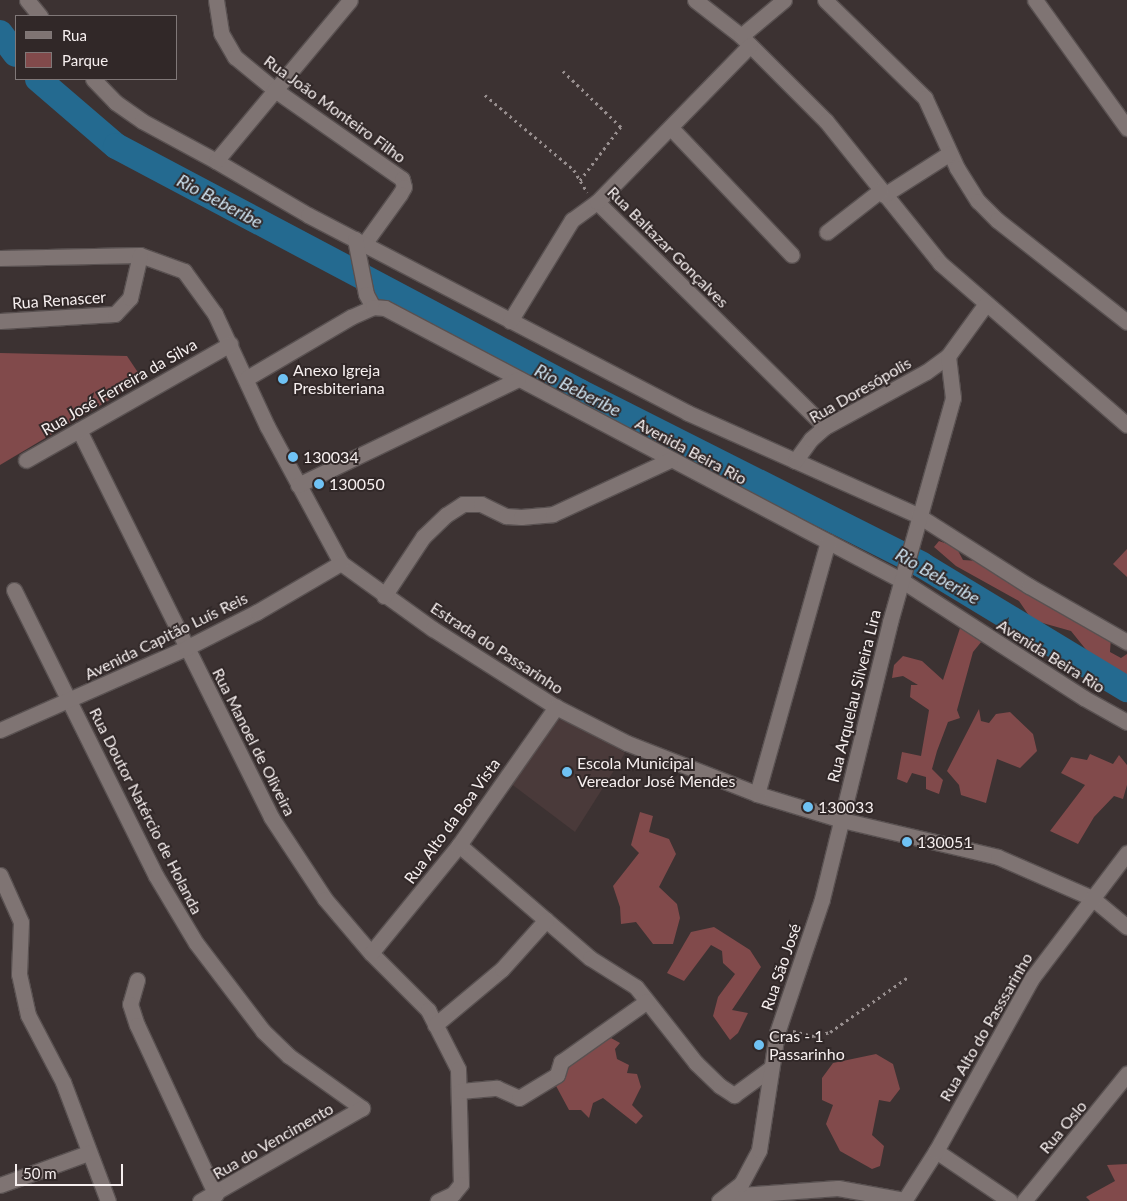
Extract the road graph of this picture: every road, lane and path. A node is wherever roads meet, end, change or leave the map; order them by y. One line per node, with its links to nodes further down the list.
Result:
1 (27, 0): 8 (street)
2 (216, 0): 12 (street, Rua João Monteiro Filho)
3 (350, 0): 12 (street)
4 (695, 0): 9 (street)
5 (784, 0): 9 (street)
6 (825, 0): 16 (street)
7 (1035, 0): 15 (street)
8 (39, 15)
9 (746, 40): 14 (street); 19 (street)
10 (563, 71): 18 (path)
11 (94, 80): 17 (street)
12 (275, 90): 17 (street); 22 (street, Rua João Monteiro Filho)
13 (485, 94): 18 (path, Rua Baltazar Gonçalves)
14 (670, 128): 20 (street); 24 (street)
15 (1127, 128)
16 (950, 153): 19 (street); 30 (street)
17 (216, 160): 22 (street)
18 (580, 181): 20 (path, Rua Baltazar Gonçalves)
19 (883, 193): 21 (street); 26 (street)
20 (596, 202): 28 (street); 36 (street, Rua Baltazar Gonçalves)
21 (827, 232)
22 (359, 246): 27 (street); 28 (street)
23 (140, 255): 25 (street, Estrada do Passarinho); 29 (street, Rua Renascer); 31 (street, Estrada do Passarinho)
24 (792, 255)
25 (0, 258)
26 (985, 305): 32 (street); 35 (street)
27 (376, 307): 33 (street); 34 (street, Avenida Beira Rio)
28 (510, 320): 40 (street)
29 (0, 321)
30 (1127, 322)
31 (230, 344): 33 (street, Estrada do Passarinho); 37 (street, Rua José Ferreira da Silva)
32 (948, 356): 36 (street, Rua Doresópolis); 42 (street, Rua Arquelau Silveira Lira)
33 (247, 378): 41 (street, Estrada do Passarinho)
34 (518, 379): 39 (street, Avenida Beira Rio); 41 (street)
35 (1127, 425)
36 (825, 427): 40 (street, Rua Doresópolis)
37 (78, 430): 38 (street, Rua José Ferreira da Silva); 49 (street, Rua Manoel de Oliveira)
38 (26, 460)
39 (670, 460): 43 (street, Avenida Beira Rio); 47 (street)
40 (795, 462): 42 (street)
41 (298, 485): 44 (street, Estrada do Passarinho)
42 (918, 523): 45 (street, Rua Arquelau Silveira Lira); 48 (street)
43 (828, 542): 45 (street, Avenida Beira Rio); 54 (street)
44 (342, 563): 47 (street, Estrada do Passarinho); 49 (street, Avenida Capitão Luís Reis)
45 (903, 575): 52 (street, Avenida Beira Rio); 55 (street, Rua Arquelau Silveira Lira)
46 (14, 590): 50 (street, Rua Doutor Natércio de Holanda)
47 (384, 596): 51 (street, Estrada do Passarinho)
48 (1127, 642)
49 (186, 648): 50 (street, Avenida Capitão Luís Reis); 62 (street, Rua Manoel de Oliveira)
50 (70, 701): 53 (street, Avenida Capitão Luís Reis); 71 (street, Rua Doutor Natércio de Holanda)
51 (556, 707): 54 (street, Estrada do Passarinho); 56 (street, Rua Alto da Boa Vista)
52 (1127, 722)
53 (0, 730)
54 (757, 794): 55 (street, Estrada do Passarinho)
55 (842, 820): 59 (street, Estrada do Passarinho); 67 (street, Rua São José)
56 (458, 845): 60 (street); 62 (street, Rua Alto da Boa Vista)
57 (1127, 853): 59 (street, Rua Alto do Passsarinho)
58 (0, 875): 73 (street)
59 (1092, 898): 61 (street, Estrada do Passarinho); 72 (street, Rua Alto do Passsarinho)
60 (546, 920): 65 (street); 66 (street)
61 (1127, 927)
62 (371, 954): 66 (street, Rua Manoel de Oliveira)
63 (908, 977): 67 (path)
64 (136, 980): 75 (street)
65 (647, 1001): 68 (street); 70 (street)
66 (435, 1025): 70 (street, Rua Manoel de Oliveira)
67 (779, 1028): 68 (street, Rua São José)
68 (771, 1068): 76 (street, Rua São José)
69 (1127, 1074): 82 (street, Rua Oslo)
70 (460, 1091): 80 (street, Rua Manoel de Oliveira)
71 (362, 1108): 75 (street, Rua do Vencimento)
72 (936, 1151): 77 (street, Rua Alto do Passsarinho); 81 (street)
73 (88, 1153): 74 (street); 78 (street)
74 (0, 1185)
75 (216, 1195): 79 (street, Rua do Vencimento)
76 (721, 1199): 77 (street)
77 (904, 1200)
78 (108, 1201)
79 (200, 1201)
80 (438, 1201)
81 (1010, 1201)
82 (1024, 1201)

